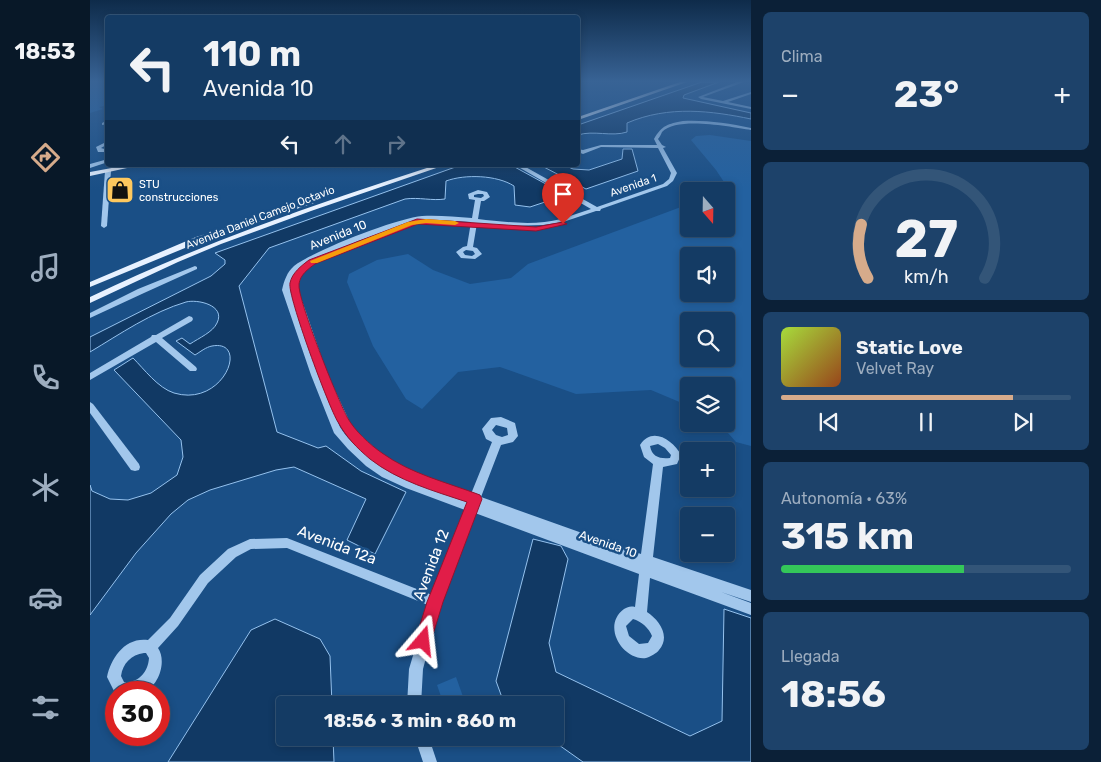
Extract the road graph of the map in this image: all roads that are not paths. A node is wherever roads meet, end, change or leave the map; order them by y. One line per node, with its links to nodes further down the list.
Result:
1 (751, 130): 3 (street)
2 (105, 144): 4 (street)
3 (662, 147): 5 (street); 17 (street, Avenida 1)
4 (105, 151)
5 (580, 151)
6 (105, 161): 7 (street)
7 (90, 166)
8 (116, 167): 15 (main road)
9 (128, 167): 14 (main road)
10 (418, 167): 22 (main road, Avenida Daniel Camejo Octavio)
11 (436, 167): 23 (main road, Avenida Daniel Camejo Octavio)
12 (522, 167): 17 (street)
13 (529, 167): 17 (street)
14 (108, 171): 15 (main road); 19 (street)
15 (90, 173)
16 (478, 200): 18 (street)
17 (601, 209): 18 (street, Avenida 10)
18 (474, 223): 20 (street); 33 (street, Avenida 10)
19 (104, 226)
20 (470, 248)
21 (195, 268): 24 (street)
22 (90, 285)
23 (90, 300)
24 (90, 316)
25 (189, 319): 26 (street)
26 (155, 337): 27 (street); 28 (street)
27 (193, 369)
28 (90, 377)
29 (90, 406): 32 (street)
30 (498, 441): 33 (street, Avenida 12)
31 (658, 463): 34 (street)
32 (135, 466)
33 (474, 503): 34 (street, Avenida 10); 35 (street, Avenida 12)
34 (646, 566): 36 (street, Avenida 10); 37 (street)
35 (435, 602): 38 (street, Avenida 12a); 39 (street, Avenida 12)
36 (749, 602)
37 (640, 614)
38 (150, 647)
39 (414, 696)
40 (425, 746): 41 (street)
41 (430, 762)

